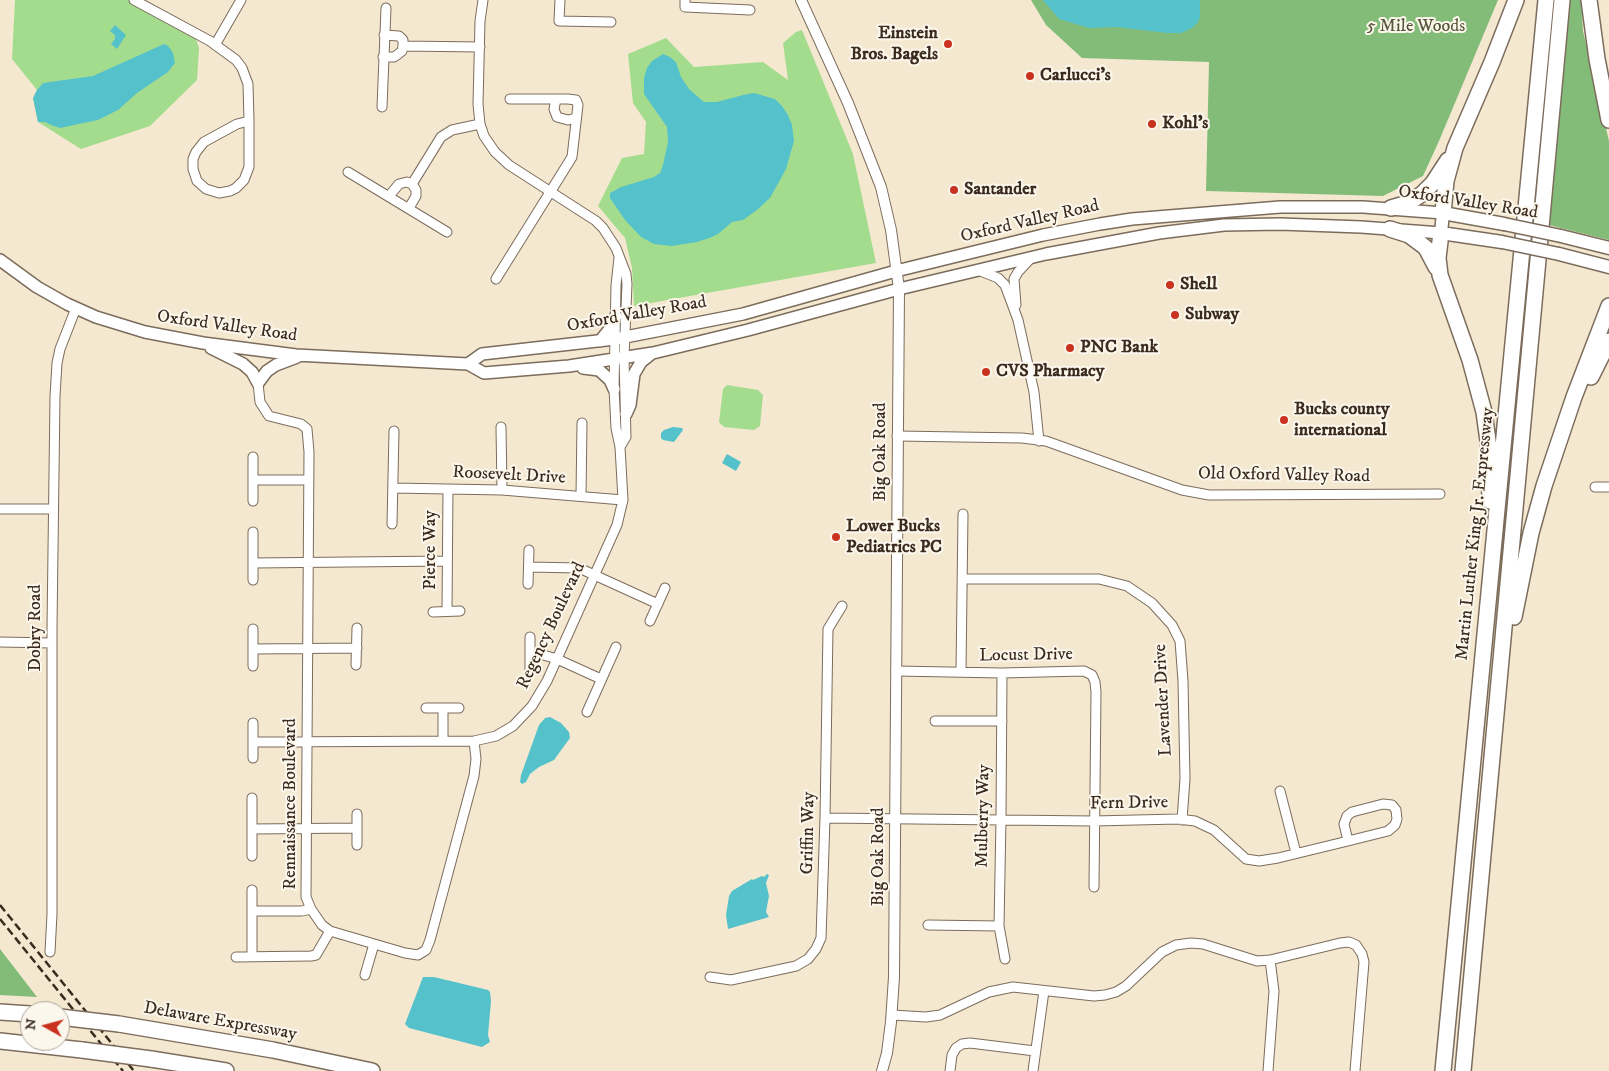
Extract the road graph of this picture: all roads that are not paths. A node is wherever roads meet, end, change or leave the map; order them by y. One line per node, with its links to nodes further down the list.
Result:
1 (134, 0): 15 (street)
2 (240, 0): 15 (street)
3 (483, 0): 17 (street)
4 (560, 0): 13 (street)
5 (685, 0): 12 (street)
6 (801, 0): 43 (street, Big Oak Road)
7 (1516, 0): 26 (highway)
8 (1546, 0): 88 (highway, Martin Luther King Jr. Expressway)
9 (1562, 0): 122 (highway, Martin Luther King Jr. Expressway)
10 (1589, 0): 23 (highway)
11 (386, 8): 14 (street)
12 (750, 10)
13 (611, 22)
14 (384, 35): 16 (street); 18 (street)
15 (215, 45): 24 (street)
16 (403, 46): 17 (street); 18 (street)
17 (480, 47): 25 (street)
18 (383, 57): 21 (street)
19 (510, 99): 20 (street)
20 (556, 99): 22 (street); 22 (street)
21 (382, 107)
22 (576, 118): 29 (street)
23 (1609, 120)
24 (249, 121): 24 (street)
25 (480, 124): 28 (street); 29 (street)
26 (1455, 148): 32 (highway); 33 (highway)
27 (348, 172): 30 (street)
28 (412, 184): 30 (street); 31 (street)
29 (552, 192): 38 (street); 45 (street)
30 (389, 196): 31 (street)
31 (409, 208): 35 (street)
32 (1391, 208): 33 (main road, Oxford Valley Road); 43 (main road, Oxford Valley Road)
33 (1442, 213): 36 (main road); 37 (main road, Oxford Valley Road, bridge)
34 (1390, 229): 36 (main road, Oxford Valley Road); 39 (main road, Oxford Valley Road); 44 (highway)
35 (447, 232)
36 (1440, 233): 41 (main road, Oxford Valley Road, bridge); 44 (highway)
37 (1609, 248)
38 (619, 258): 49 (street); 51 (street)
39 (1031, 258): 42 (main road, Oxford Valley Road); 50 (street)
40 (0, 260): 48 (main road, Oxford Valley Road)
41 (1609, 267)
42 (978, 270): 46 (main road, Oxford Valley Road); 50 (street)
43 (896, 271): 46 (street, Big Oak Road); 51 (main road, Oxford Valley Road)
44 (1440, 275): 88 (highway)
45 (496, 279)
46 (899, 289): 55 (main road, Oxford Valley Road); 67 (street, Big Oak Road)
47 (1609, 306): 66 (highway)
48 (76, 308): 54 (main road, Oxford Valley Road); 82 (street, Dobry Road)
49 (616, 316): 51 (street); 52 (main road)
50 (1018, 320): 68 (street)
51 (620, 338): 52 (main road, Oxford Valley Road); 57 (street)
52 (600, 341): 58 (main road, Oxford Valley Road)
53 (1609, 341): 66 (highway)
54 (203, 343): 56 (main road, Oxford Valley Road); 60 (main road)
55 (653, 353): 57 (main road, Oxford Valley Road); 62 (main road)
56 (302, 356): 58 (main road, Oxford Valley Road); 60 (main road)
57 (619, 358): 59 (main road, Oxford Valley Road); 61 (street, Regency Boulevard); 62 (street, Regency Boulevard)
58 (468, 364): 59 (main road, Oxford Valley Road)
59 (569, 366): 61 (main road)
60 (258, 383): 72 (street, Rennaissance Boulevard)
61 (614, 389): 69 (street, Regency Boulevard)
62 (626, 414): 69 (street, Regency Boulevard)
63 (582, 423): 79 (street)
64 (501, 427): 77 (street)
65 (394, 431): 75 (street)
66 (1562, 434): 122 (highway)
67 (897, 436): 68 (street, Old Oxford Valley Road); 118 (street, Big Oak Road)
68 (1039, 441): 78 (street, Old Oxford Valley Road)
69 (620, 447): 80 (street, Regency Boulevard)
70 (253, 457): 71 (street)
71 (253, 480): 72 (street); 81 (street)
72 (308, 480): 90 (street, Rennaissance Boulevard)
73 (1595, 487): 74 (street)
74 (1609, 487)
75 (393, 488): 76 (street, Roosevelt Drive); 85 (street)
76 (448, 490): 77 (street, Roosevelt Drive); 89 (street, Pierce Way)
77 (502, 490): 79 (street, Roosevelt Drive)
78 (1440, 494)
79 (581, 496): 80 (street, Roosevelt Drive)
80 (623, 500): 93 (street, Regency Boulevard)
81 (253, 501)
82 (53, 508): 83 (street); 108 (street, Dobry Road)
83 (0, 509)
84 (963, 514): 94 (street)
85 (392, 524)
86 (253, 532): 91 (street)
87 (529, 550): 92 (street)
88 (1491, 560): 179 (highway, Martin Luther King Jr. Expressway)
89 (447, 561): 90 (street); 100 (street, Pierce Way)
90 (308, 562): 91 (street); 112 (street, Rennaissance Boulevard)
91 (253, 563): 95 (street)
92 (528, 567): 93 (street); 96 (street)
93 (594, 575): 98 (street); 114 (street, Regency Boulevard)
94 (962, 579): 119 (street); 141 (street, Lavender Drive)
95 (253, 580)
96 (528, 584)
97 (665, 588): 98 (street)
98 (658, 604): 103 (street)
99 (842, 606): 138 (street, Griffin Way)
100 (447, 611): 101 (street); 102 (street)
101 (460, 611)
102 (433, 612)
103 (650, 621)
104 (357, 628): 110 (street)
105 (253, 629): 111 (street)
106 (530, 637): 113 (street)
107 (0, 642): 108 (street)
108 (52, 643): 158 (street, Dobry Road)
109 (616, 647): 121 (street)
110 (357, 648): 112 (street); 115 (street)
111 (253, 649): 112 (street); 116 (street)
112 (308, 649): 130 (street, Rennaissance Boulevard)
113 (530, 653): 114 (street); 117 (street)
114 (557, 659): 121 (street); 132 (street, Regency Boulevard)
115 (356, 665)
116 (253, 666)
117 (530, 670)
118 (896, 671): 119 (street, Locust Drive); 139 (street, Big Oak Road)
119 (961, 672): 120 (street, Locust Drive)
120 (1002, 673): 128 (street, Mulberry Way); 142 (street, Locust Drive)
121 (601, 679): 126 (street)
122 (1499, 689): 180 (highway, Martin Luther King Jr. Expressway)
123 (426, 708): 124 (street)
124 (443, 708): 125 (street); 131 (street)
125 (459, 708)
126 (588, 712)
127 (935, 720): 128 (street)
128 (1002, 721): 140 (street, Mulberry Way)
129 (253, 723): 133 (street)
130 (307, 741): 131 (street, Regency Boulevard); 133 (street, Regency Boulevard); 145 (street, Rennaissance Boulevard)
131 (443, 741): 132 (street, Regency Boulevard)
132 (474, 741): 157 (street)
133 (253, 742): 134 (street)
134 (253, 758)
135 (1280, 791): 148 (street)
136 (252, 798): 144 (street)
137 (357, 814): 143 (street)
138 (825, 818): 139 (street, Fern Drive); 164 (street, Griffin Way)
139 (895, 819): 140 (street, Fern Drive); 168 (street, Big Oak Road)
140 (1001, 819): 142 (street, Fern Drive); 155 (street, Mulberry Way)
141 (1182, 820): 142 (street, Fern Drive); 148 (street, Fern Drive)
142 (1094, 821): 150 (street, Locust Drive)
143 (357, 828): 145 (street); 147 (street)
144 (252, 829): 145 (street); 149 (street)
145 (307, 829): 152 (street, Rennaissance Boulevard)
146 (1348, 841): 146 (street, Fern Drive); 148 (street, Fern Drive)
147 (356, 845)
148 (1296, 853)
149 (252, 856)
150 (1094, 887)
151 (252, 890): 153 (street)
152 (310, 909): 153 (street); 156 (street, Rennaissance Boulevard)
153 (252, 911): 160 (street)
154 (928, 925): 155 (street)
155 (999, 926): 161 (street, Mulberry Way)
156 (330, 931): 157 (street); 160 (street)
157 (374, 944): 163 (street)
158 (50, 952)
159 (236, 956): 160 (street)
160 (252, 956)
161 (1005, 959)
162 (1270, 960): 165 (street); 177 (street); 178 (street)
163 (365, 974)
164 (710, 977)
165 (1044, 991): 168 (street); 171 (street)
166 (0, 1012): 167 (highway)
167 (20, 1013)
168 (892, 1015): 174 (street, Big Oak Road)
169 (70, 1018): 173 (highway, Delaware Expressway, bridge)
170 (0, 1041): 172 (highway, bridge)
171 (1035, 1051): 175 (street); 176 (street)
172 (226, 1071)
173 (372, 1071)
174 (882, 1071)
175 (950, 1071)
176 (1033, 1071)
177 (1268, 1071)
178 (1355, 1071)
179 (1443, 1071)
180 (1463, 1071)

